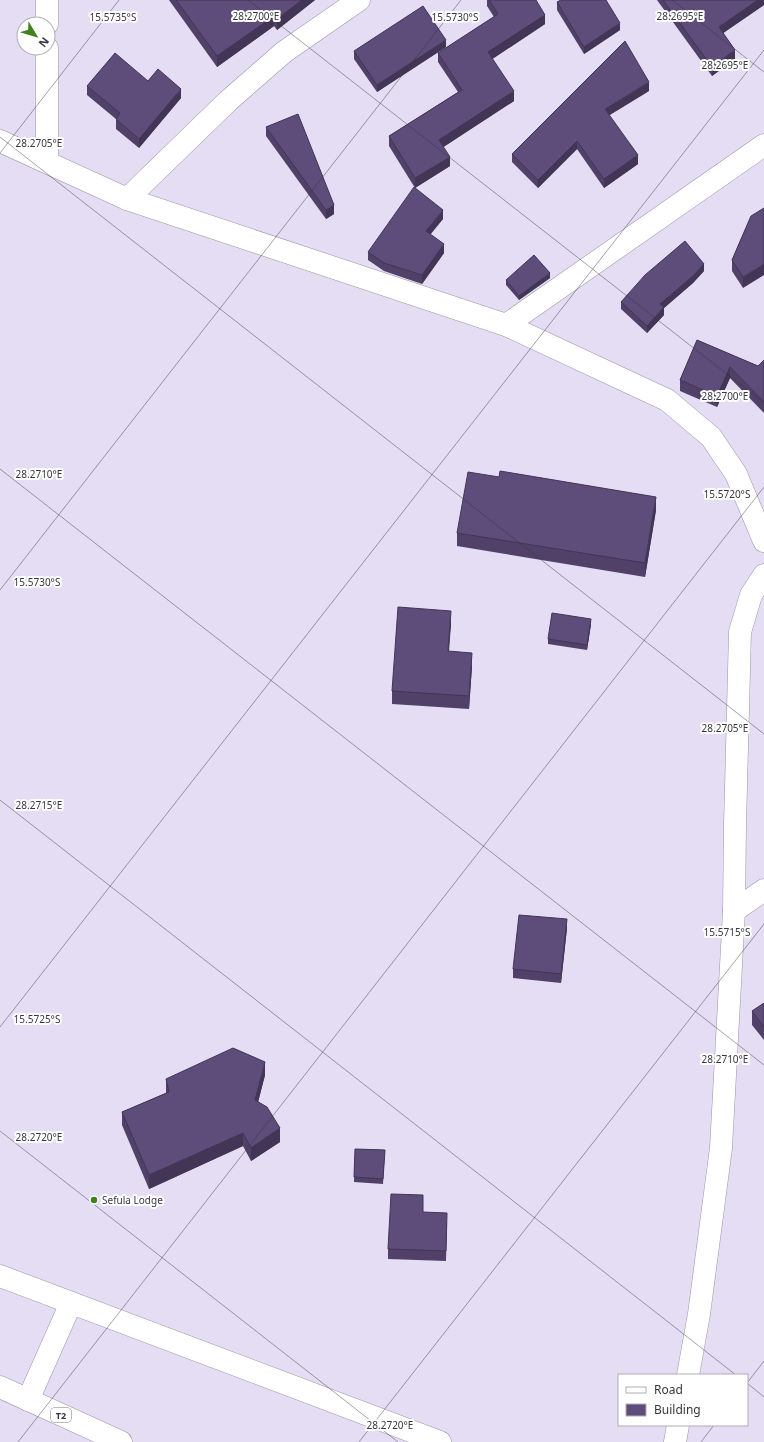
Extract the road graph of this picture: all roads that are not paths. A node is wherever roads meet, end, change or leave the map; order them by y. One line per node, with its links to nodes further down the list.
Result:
1 (47, 0): 3 (main road)
2 (359, 0): 8 (main road)
3 (47, 16)
4 (47, 56): 7 (main road)
5 (0, 140): 7 (main road)
6 (764, 145): 9 (main road)
7 (47, 161): 8 (main road)
8 (127, 199): 9 (main road)
9 (506, 325): 10 (main road)
10 (764, 541)
11 (764, 575): 13 (main road)
12 (764, 890): 13 (main road)
13 (734, 911): 16 (main road)
14 (0, 1276): 15 (main road)
15 (71, 1303): 18 (main road); 21 (main road)
16 (688, 1374)
17 (0, 1388): 18 (main road, T2)
18 (28, 1400): 20 (main road, T2)
19 (678, 1426): 22 (main road)
20 (121, 1442)
21 (440, 1442)
22 (675, 1442)

